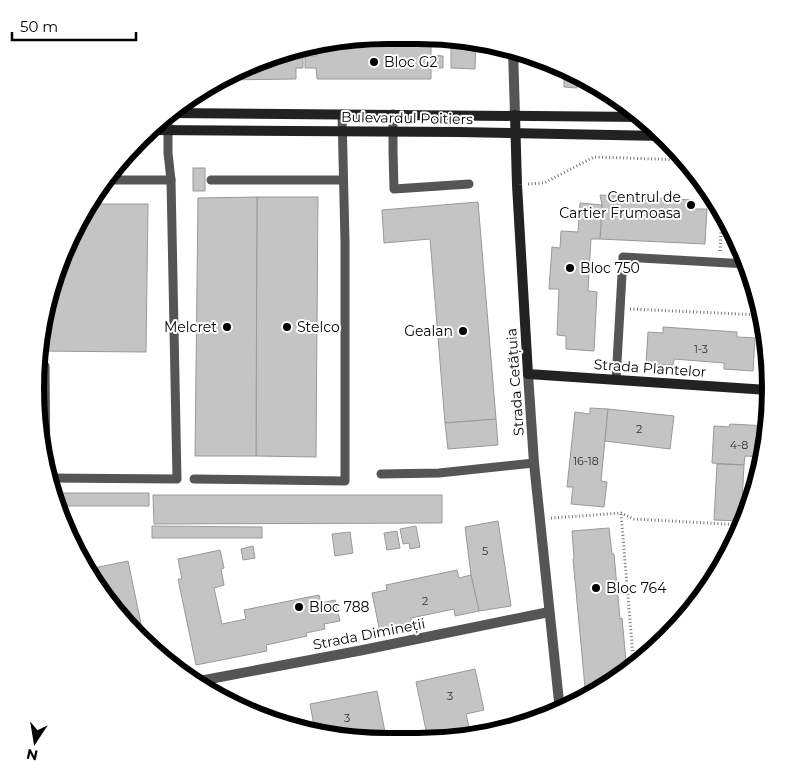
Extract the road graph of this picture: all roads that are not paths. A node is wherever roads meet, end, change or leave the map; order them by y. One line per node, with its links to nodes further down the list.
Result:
1 (513, 57): 5 (street, Strada Cetățuia)
2 (182, 113): 3 (main road, Bulevardul Poitiers)
3 (342, 114): 4 (main road, Bulevardul Poitiers); 10 (lane)
4 (394, 114): 5 (main road, Bulevardul Poitiers); 11 (lane)
5 (515, 115): 6 (main road, Bulevardul Poitiers); 12 (main road, Strada Cetățuia)
6 (629, 117)
7 (168, 124): 9 (lane)
8 (160, 130): 9 (main road, Bulevardul Poitiers)
9 (168, 130): 10 (main road, Bulevardul Poitiers); 15 (lane)
10 (342, 131): 11 (main road, Bulevardul Poitiers); 17 (lane)
11 (393, 131): 12 (main road, Bulevardul Poitiers); 18 (lane)
12 (516, 133): 13 (main road, Bulevardul Poitiers); 21 (main road, Strada Cetățuia)
13 (652, 136)
14 (114, 180): 15 (lane)
15 (170, 180): 27 (lane)
16 (211, 180): 17 (lane)
17 (343, 180): 28 (lane)
18 (469, 184)
19 (738, 263): 22 (lane)
20 (45, 366): 24 (lane)
21 (528, 374): 22 (main road, Strada Plantelor); 25 (street, Strada Cetățuia)
22 (616, 380): 23 (main road, Strada Plantelor)
23 (762, 390)
24 (46, 422)
25 (534, 463): 26 (lane); 29 (street, Strada Cetățuia)
26 (380, 474)
27 (55, 477)
28 (194, 480)
29 (549, 612): 30 (street, Strada Dimineții); 31 (street, Strada Cetățuia)
30 (205, 680)
31 (559, 703)

